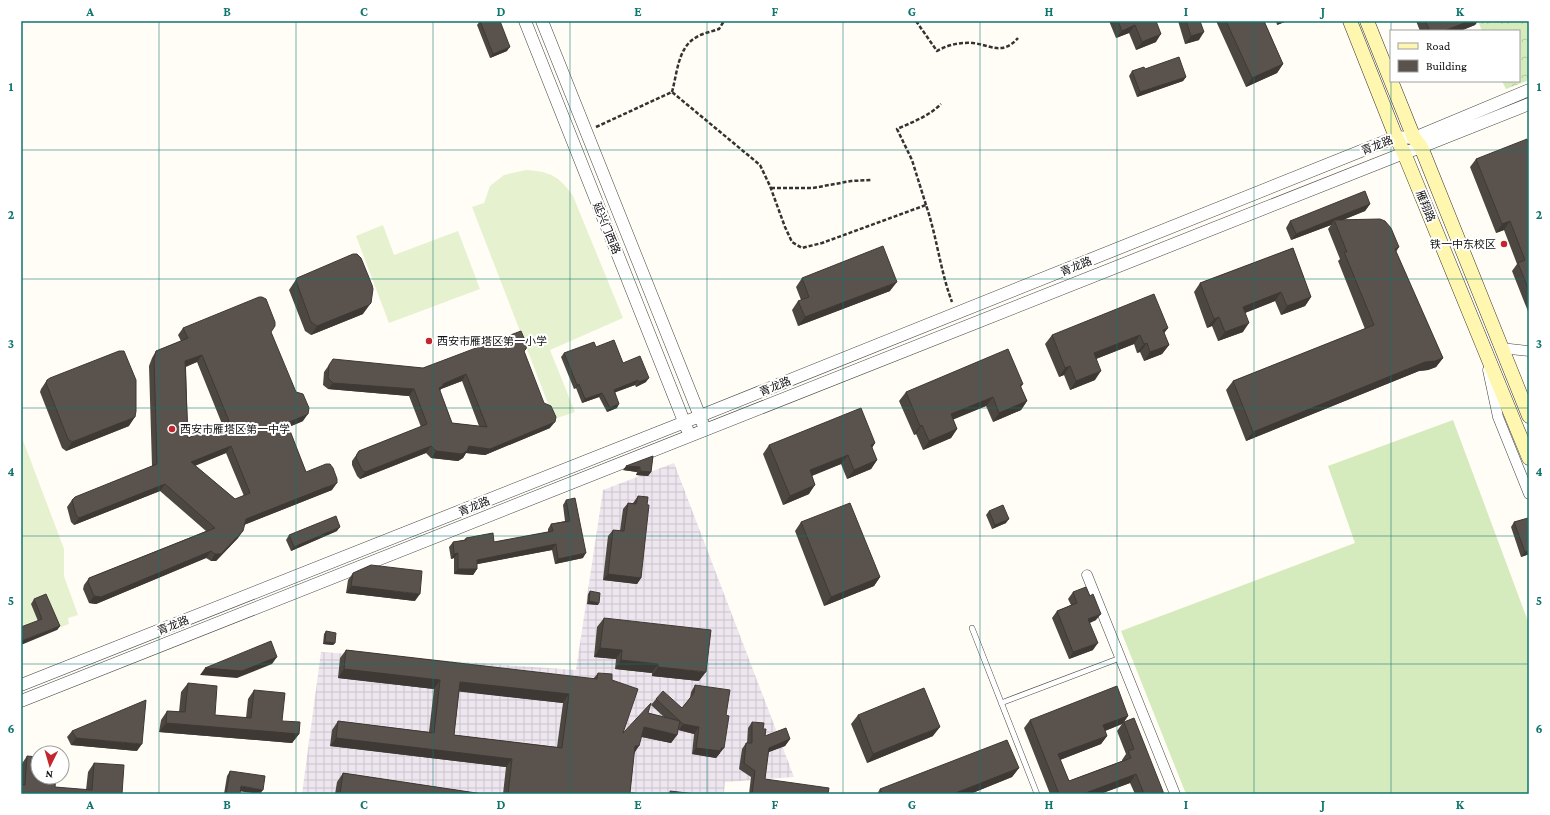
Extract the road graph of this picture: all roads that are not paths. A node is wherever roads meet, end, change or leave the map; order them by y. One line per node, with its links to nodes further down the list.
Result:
1 (525, 21): 17 (street, 延兴门西路)
2 (542, 21): 15 (street, 延兴门西路)
3 (1350, 21): 9 (main road, 雁翔路)
4 (1367, 21): 5 (main road, 雁翔路)
5 (1390, 76)
6 (1393, 82): 10 (main road, 雁翔路)
7 (1529, 90): 10 (street, 青龙路)
8 (1529, 104): 10 (street, 青龙路)
9 (1396, 137): 10 (street, 青龙路); 11 (main road, 雁翔路); 15 (street, 青龙路)
10 (1418, 142): 11 (street, 青龙路); 12 (main road, 雁翔路)
11 (1404, 152): 14 (main road, 雁翔路); 18 (street, 青龙路)
12 (1501, 348): 13 (street); 16 (main road, 雁翔路)
13 (1529, 351)
14 (1485, 352): 20 (main road, 雁翔路); 21 (street)
15 (700, 416): 17 (street, 青龙路); 18 (street, 延兴门西路)
16 (1529, 416)
17 (685, 422): 19 (street, 延兴门西路); 25 (street, 青龙路)
18 (706, 428): 19 (street, 青龙路)
19 (690, 435): 26 (street, 青龙路)
20 (1529, 458)
21 (1529, 494)
22 (1086, 575): 24 (street)
23 (972, 628): 27 (lane)
24 (1120, 658): 27 (lane); 29 (street)
25 (21, 685)
26 (21, 701)
27 (1001, 703): 28 (lane)
28 (1037, 794)
29 (1175, 794)

